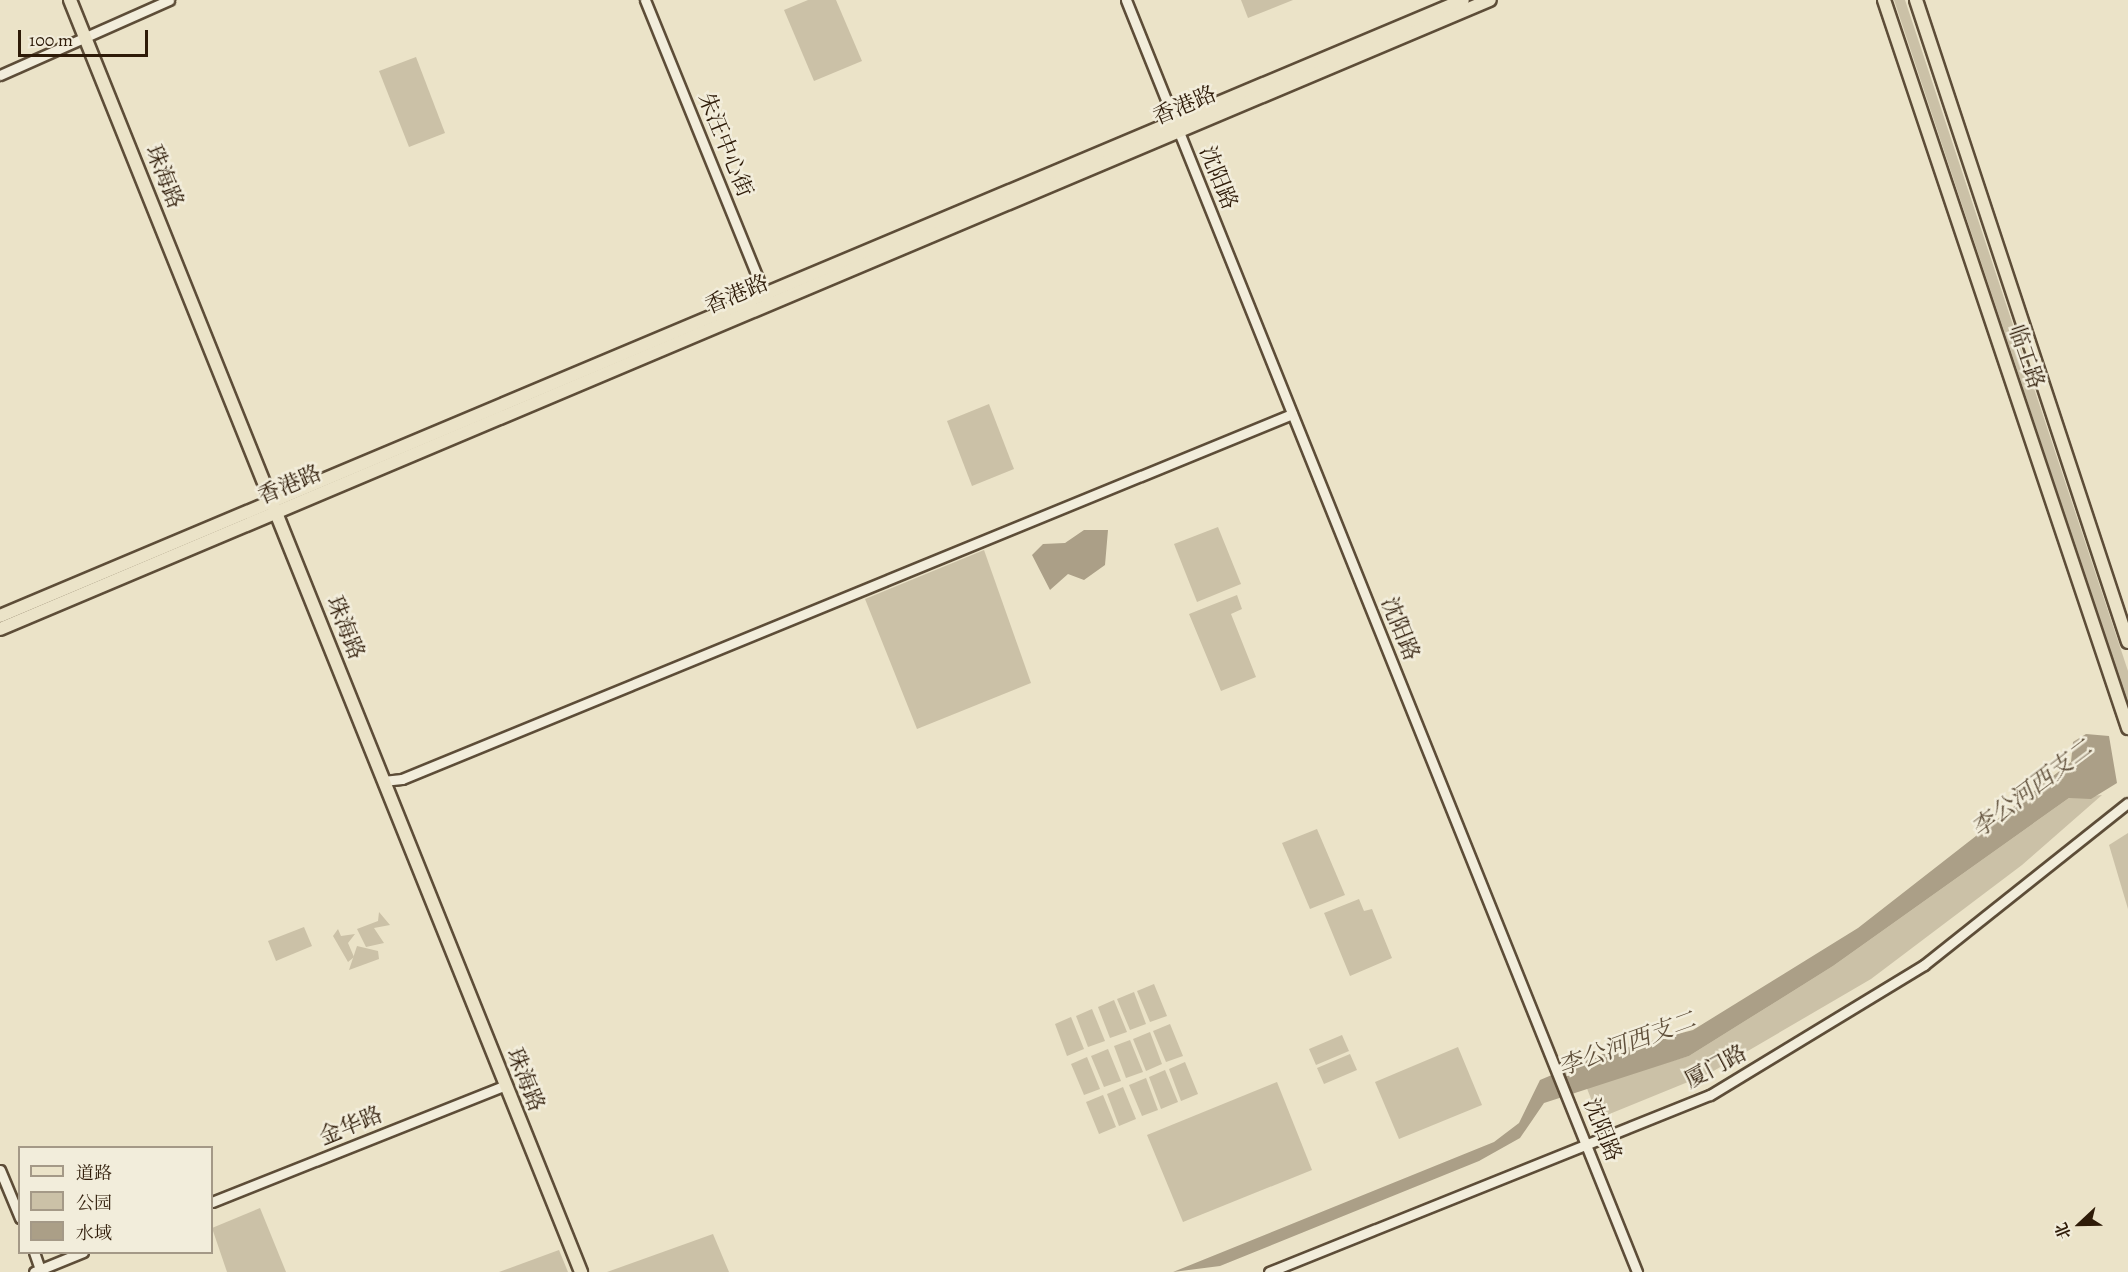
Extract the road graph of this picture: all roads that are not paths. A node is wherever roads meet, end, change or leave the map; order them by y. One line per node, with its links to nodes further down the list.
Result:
1 (70, 0): 9 (main road, 珠海路)
2 (169, 0): 9 (street)
3 (645, 0): 12 (street, 朱汪中心街)
4 (1126, 0): 11 (street, 沈阳路)
5 (1463, 0): 11 (main road, 香港路)
6 (1490, 0): 11 (main road, 香港路)
7 (1884, 0): 18 (main road, 临工路)
8 (1916, 0): 17 (main road, 临工路)
9 (85, 38): 10 (street); 14 (main road, 珠海路)
10 (0, 75)
11 (1177, 126): 12 (main road, 香港路); 13 (street, 沈阳路)
12 (766, 299): 14 (main road, 香港路)
13 (1292, 414): 19 (street); 22 (street, 沈阳路)
14 (276, 509): 15 (main road, 香港路); 16 (main road, 香港路); 19 (main road, 珠海路)
15 (0, 616)
16 (0, 629)
17 (2128, 642)
18 (2128, 728)
19 (383, 781): 21 (main road, 珠海路)
20 (2128, 803): 22 (street, 厦门路)
21 (504, 1086): 24 (street, 金华路); 29 (main road, 珠海路)
22 (1588, 1148): 30 (street, 厦门路); 31 (street, 沈阳路)
23 (0, 1170): 25 (street)
24 (213, 1202)
25 (18, 1213)
26 (34, 1254): 28 (street)
27 (78, 1254): 28 (street)
28 (38, 1271)
29 (581, 1272)
30 (1269, 1272)
31 (1637, 1272)

